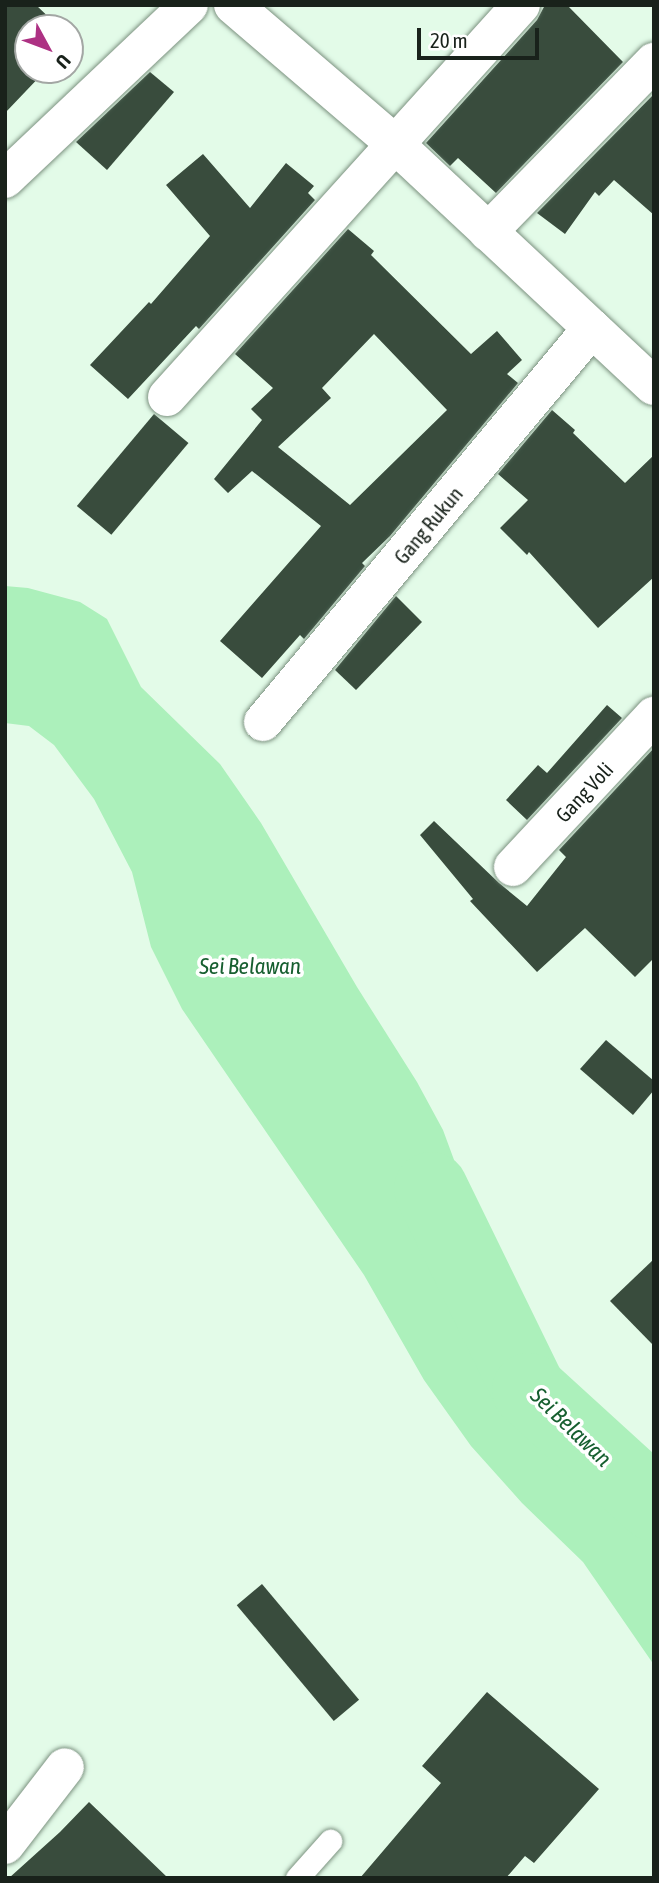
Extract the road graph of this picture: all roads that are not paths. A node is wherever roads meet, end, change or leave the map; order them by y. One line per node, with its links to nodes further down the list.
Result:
1 (189, 5): 6 (street)
2 (233, 5): 5 (street)
3 (521, 5): 5 (street)
4 (654, 62): 7 (street)
5 (395, 144): 7 (street); 10 (street)
6 (5, 179)
7 (488, 232): 8 (street)
8 (592, 328): 9 (street); 12 (street, Gang Rukun)
9 (650, 375)
10 (167, 397)
11 (654, 716): 13 (street, Gang Voli)
12 (263, 722)
13 (513, 867)
14 (65, 1767): 16 (street)
15 (330, 1840): 17 (lane)
16 (5, 1845)
17 (297, 1878)

